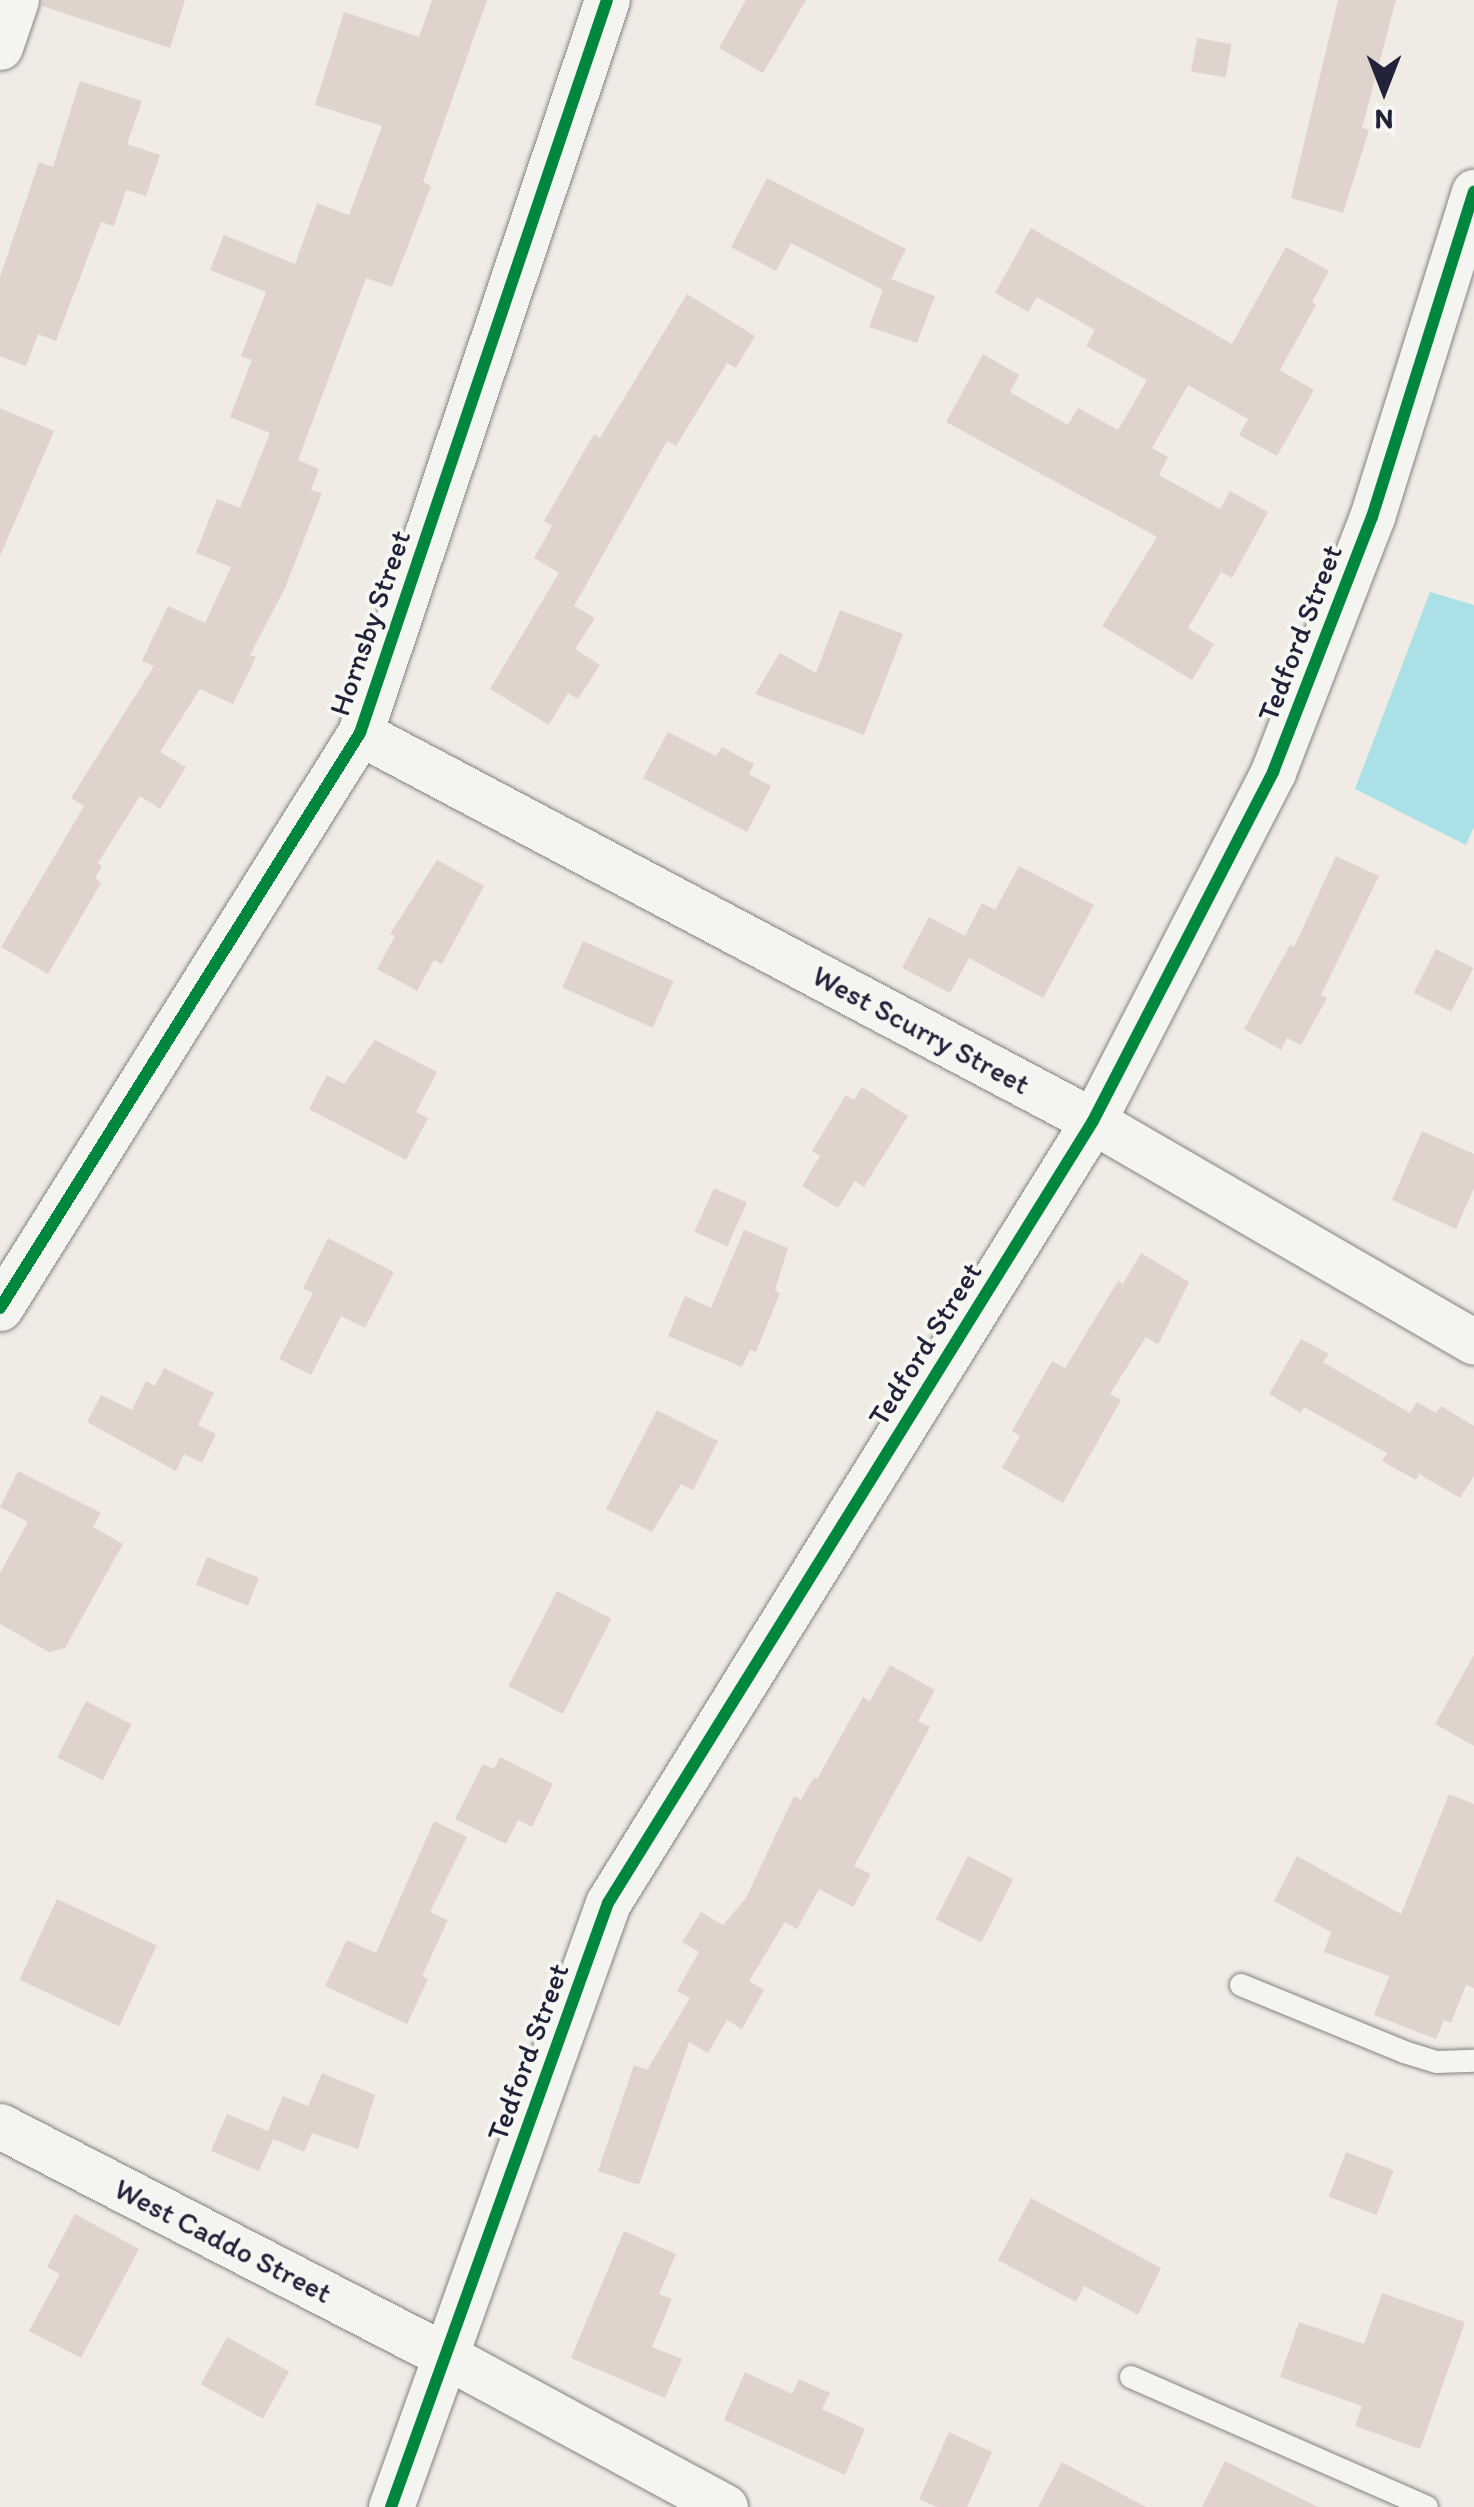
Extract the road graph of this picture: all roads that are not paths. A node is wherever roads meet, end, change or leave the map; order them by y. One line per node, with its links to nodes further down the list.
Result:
1 (16, 0): 3 (street)
2 (607, 0): 5 (street, Hornsby Street)
3 (0, 47)
4 (1474, 192): 6 (street, Tedford Street)
5 (360, 733): 6 (street, West Scurry Street); 7 (street, Hornsby Street)
6 (1093, 1121): 9 (street, West Scurry Street); 13 (street, Tedford Street)
7 (12, 1263): 8 (street, Hornsby Street)
8 (0, 1308)
9 (1474, 1342)
10 (1241, 1985): 11 (lane)
11 (1474, 2060)
12 (0, 2126): 13 (street, West Caddo Street)
13 (446, 2356): 15 (street, Tedford Street); 16 (street, West Caddo Street)
14 (1131, 2377): 17 (lane)
15 (391, 2507)
16 (725, 2507)
17 (1427, 2507)

